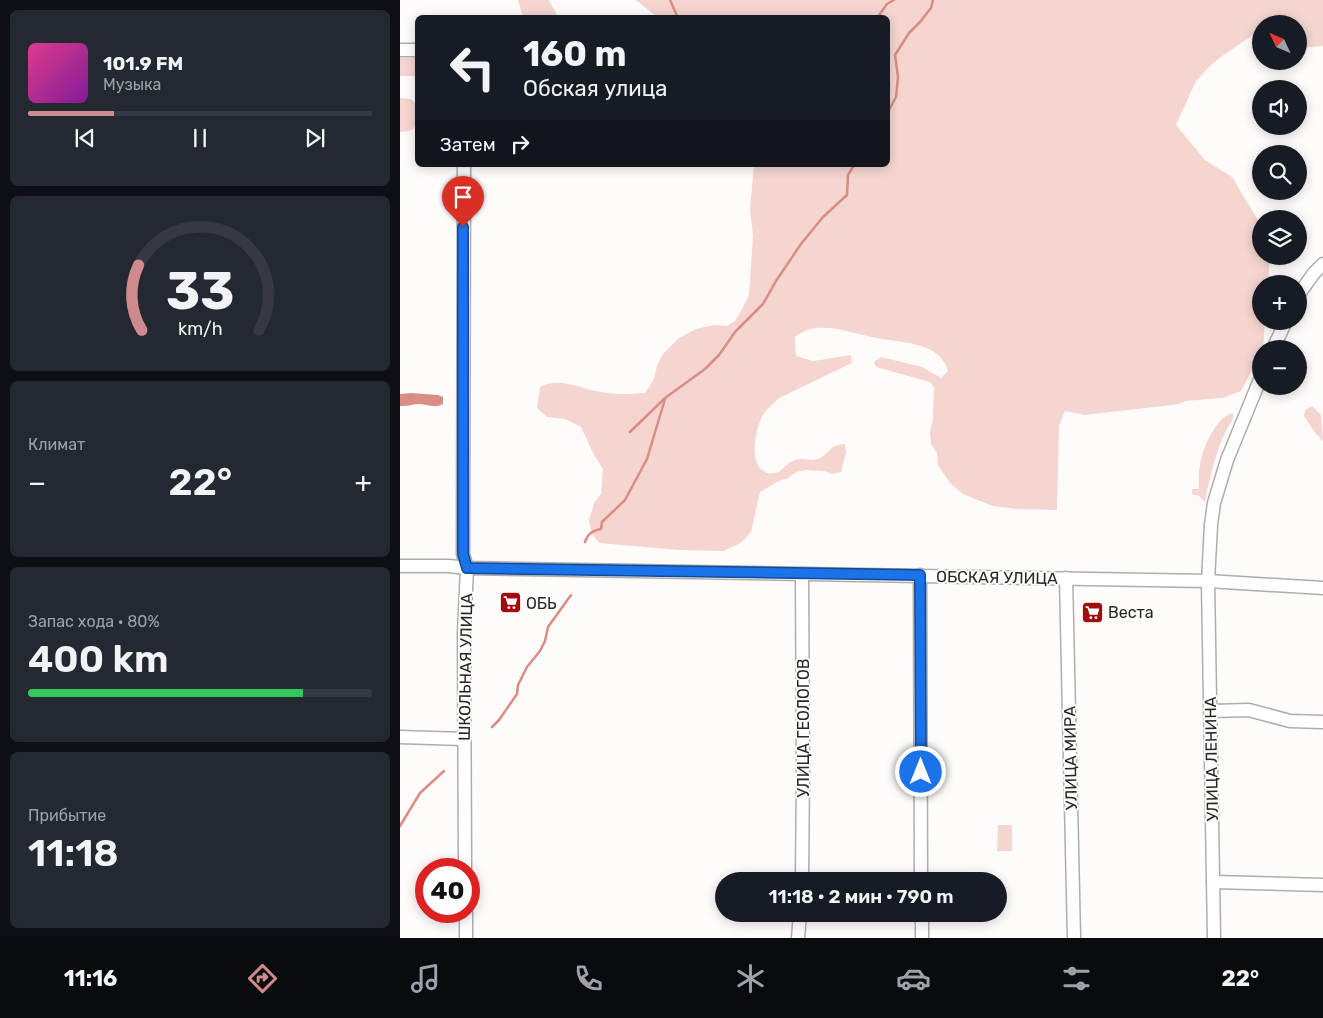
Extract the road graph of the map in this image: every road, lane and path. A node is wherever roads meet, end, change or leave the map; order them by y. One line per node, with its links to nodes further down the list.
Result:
1 (400, 50): 2 (street)
2 (415, 50)
3 (464, 167): 8 (street, ШКОЛЬНАЯ УЛИЦА)
4 (1323, 264): 5 (street)
5 (1307, 283)
6 (1254, 395): 12 (street, УЛИЦА ЛЕНИНА)
7 (400, 566): 8 (street, ОБСКАЯ УЛИЦА)
8 (467, 568): 9 (street, ОБСКАЯ УЛИЦА); 17 (street, ШКОЛЬНАЯ УЛИЦА)
9 (802, 574): 10 (street, ОБСКАЯ УЛИЦА); 19 (street, УЛИЦА ГЕОЛОГОВ)
10 (920, 575): 11 (street, ОБСКАЯ УЛИЦА); 20 (street)
11 (1066, 578): 12 (street, ОБСКАЯ УЛИЦА); 29 (street, УЛИЦА МИРА)
12 (1208, 581): 13 (street, ОБСКАЯ УЛИЦА); 14 (street, УЛИЦА ЛЕНИНА)
13 (1323, 588)
14 (1211, 711): 15 (street); 21 (street, УЛИЦА ЛЕНИНА)
15 (1323, 722)
16 (400, 737): 17 (street)
17 (464, 739): 18 (street, ШКОЛЬНАЯ УЛИЦА)
18 (466, 858)
19 (802, 872)
20 (921, 872)
21 (1213, 882): 22 (street); 30 (street, УЛИЦА ЛЕНИНА)
22 (1323, 884)
23 (799, 922): 27 (street)
24 (922, 922): 28 (street)
25 (466, 923): 26 (street)
26 (466, 938)
27 (798, 938)
28 (922, 938)
29 (1074, 938)
30 (1214, 938)

